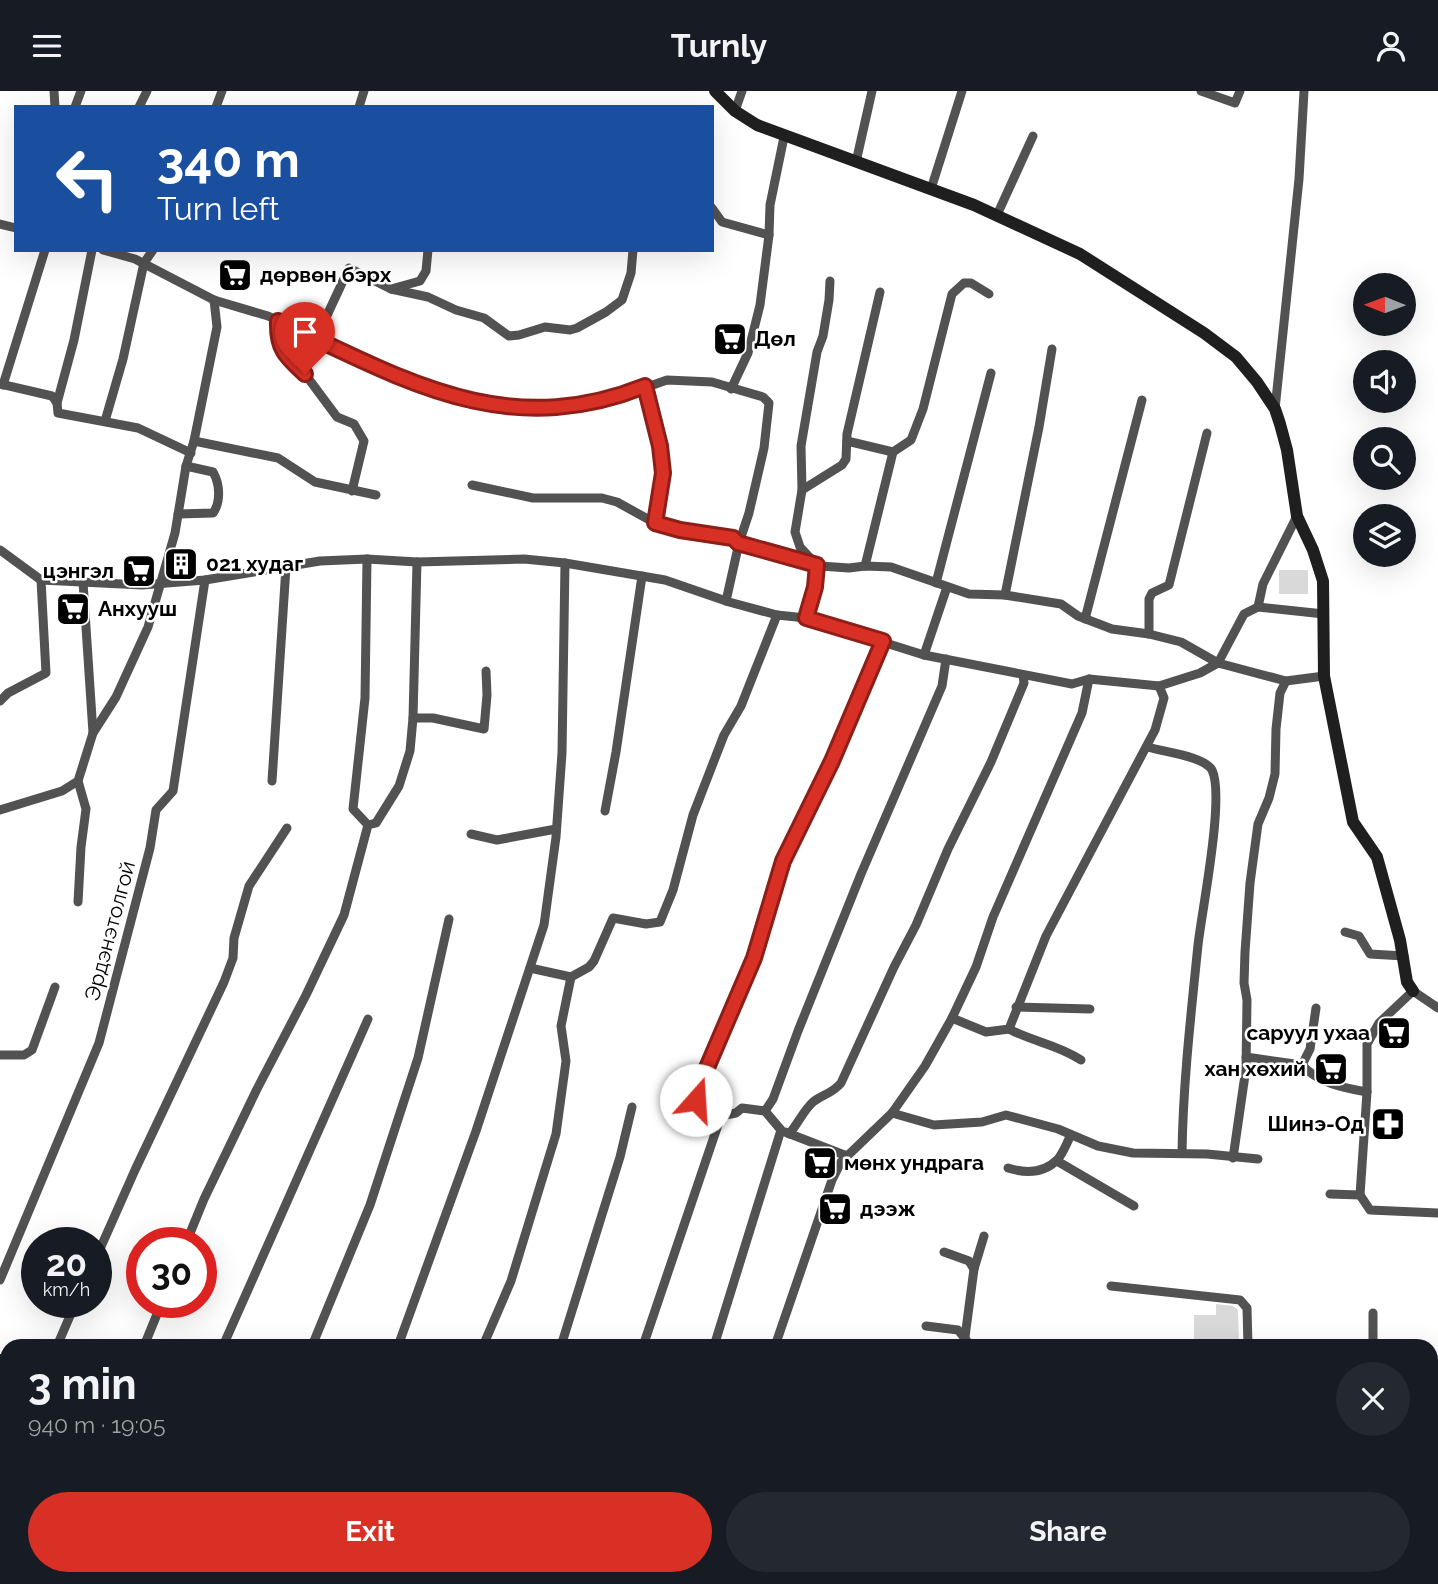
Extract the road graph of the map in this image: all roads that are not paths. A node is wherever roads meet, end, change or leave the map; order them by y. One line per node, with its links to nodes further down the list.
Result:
1 (715, 91): 8 (street)
2 (742, 91): 8 (street)
3 (872, 91): 11 (street)
4 (962, 91): 12 (street)
5 (1202, 91): 6 (street)
6 (1240, 91)
7 (1304, 91): 37 (street)
8 (735, 111): 10 (street)
9 (1032, 136): 14 (street)
10 (784, 137): 11 (street); 15 (street)
11 (856, 162): 12 (street)
12 (931, 189): 14 (street)
13 (714, 211): 15 (street)
14 (997, 215): 37 (street)
15 (769, 235): 34 (street)
16 (44, 252): 32 (street)
17 (92, 252): 36 (street)
18 (109, 252): 22 (street)
19 (152, 252): 22 (street)
20 (428, 252): 24 (street)
21 (632, 252): 24 (street)
22 (145, 263): 27 (street); 38 (street)
23 (830, 281): 46 (street)
24 (391, 289): 29 (street)
25 (880, 292): 41 (street)
26 (989, 294): 42 (street)
27 (214, 300): 28 (street); 40 (street)
28 (278, 321): 29 (street); 47 (street)
29 (316, 339): 33 (street)
30 (1052, 349): 67 (street)
31 (991, 373): 65 (street)
32 (2, 385): 36 (street)
33 (645, 386): 34 (street); 51 (street)
34 (731, 389): 52 (street)
35 (1142, 400): 73 (street)
36 (57, 403): 38 (street)
37 (1275, 409): 50 (street)
38 (105, 421): 43 (street)
39 (1206, 433): 74 (street)
40 (194, 441): 43 (street); 47 (street)
41 (847, 441): 42 (street); 46 (street)
42 (892, 451): 58 (street)
43 (191, 453): 44 (street)
44 (186, 466): 49 (street); 49 (street)
45 (472, 485): 51 (street)
46 (802, 490): 57 (street)
47 (352, 491): 48 (street)
48 (376, 495)
49 (178, 514): 64 (street)
50 (1297, 516): 69 (street); 70 (street)
51 (655, 523): 52 (street)
52 (738, 543): 57 (street); 68 (street)
53 (0, 550): 61 (street)
54 (367, 559): 55 (street); 59 (street); 93 (street)
55 (417, 562): 56 (street); 86 (street)
56 (565, 563): 60 (street); 95 (street)
57 (817, 565): 58 (street); 72 (street)
58 (865, 566): 65 (street)
59 (286, 567): 62 (street); 90 (street)
60 (642, 576): 68 (street); 92 (street)
61 (41, 580): 63 (street); 85 (street)
62 (205, 580): 64 (street); 138 (street, Эрдэнэтолгой)
63 (83, 582): 64 (street); 87 (street)
64 (159, 583): 87 (street)
65 (936, 583): 66 (street)
66 (947, 587): 67 (street); 76 (street)
67 (1005, 595): 73 (street)
68 (726, 601): 71 (street)
69 (1258, 607): 70 (street); 78 (street)
70 (1324, 614): 81 (street)
71 (777, 615): 72 (street); 102 (street)
72 (806, 618): 75 (street)
73 (1085, 619): 74 (street)
74 (1149, 634): 78 (street)
75 (883, 641): 76 (street); 120 (street)
76 (924, 655): 77 (street)
77 (946, 659): 80 (street); 118 (street)
78 (1217, 663): 83 (street); 84 (street)
79 (486, 671): 86 (street)
80 (1023, 675): 82 (street); 121 (street)
81 (1324, 676): 83 (street); 100 (street)
82 (1089, 679): 84 (street); 109 (street)
83 (1286, 681): 113 (street)
84 (1159, 686): 88 (street)
85 (0, 701)
86 (414, 718): 93 (street)
87 (93, 733): 89 (street)
88 (1148, 747): 105 (street); 123 (street)
89 (78, 781): 91 (street); 97 (street)
90 (272, 781)
91 (0, 810)
92 (605, 811)
93 (368, 825): 134 (street)
94 (287, 828): 133 (street)
95 (556, 829): 96 (street); 101 (street)
96 (471, 834)
97 (78, 902)
98 (449, 919): 148 (street)
99 (1345, 932): 100 (street)
100 (1404, 956): 104 (street)
101 (530, 968): 102 (street); 149 (street)
102 (571, 977): 150 (street)
103 (55, 987): 112 (street)
104 (1413, 991): 107 (street); 116 (street)
105 (1016, 1007): 108 (street); 111 (street)
106 (1316, 1008): 115 (street)
107 (1438, 1008)
108 (1090, 1009)
109 (952, 1018): 111 (street); 119 (street)
110 (368, 1019): 147 (street)
111 (1009, 1029): 114 (street)
112 (0, 1055)
113 (1246, 1057): 115 (street); 125 (street)
114 (1080, 1060)
115 (1302, 1065): 116 (street)
116 (1367, 1092): 130 (street)
117 (632, 1107): 151 (street)
118 (765, 1111): 120 (street); 121 (street)
119 (892, 1113): 122 (street); 124 (street)
120 (721, 1116): 152 (street)
121 (785, 1132): 124 (street); 153 (street)
122 (1071, 1135): 123 (street); 127 (street)
123 (1182, 1153): 125 (street)
124 (847, 1156): 154 (street)
125 (1233, 1158): 126 (street)
126 (1258, 1159)
127 (1057, 1161): 128 (street); 131 (street)
128 (1008, 1168)
129 (1330, 1194): 130 (street)
130 (1360, 1195): 132 (street)
131 (1134, 1206)
132 (1438, 1213)
133 (110, 1227)
134 (193, 1227)
135 (984, 1236): 137 (street)
136 (944, 1252): 137 (street)
137 (974, 1269): 144 (street)
138 (0, 1280)
139 (1111, 1286): 155 (street)
140 (1373, 1313): 156 (street)
141 (69, 1318): 145 (street)
142 (155, 1318): 146 (street)
143 (926, 1326): 144 (street)
144 (965, 1337)
145 (60, 1339)
146 (147, 1339)
147 (226, 1339)
148 (315, 1339)
149 (401, 1339)
150 (485, 1339)
151 (563, 1339)
152 (645, 1339)
153 (717, 1339)
154 (777, 1339)
155 (1248, 1339)
156 (1373, 1339)

